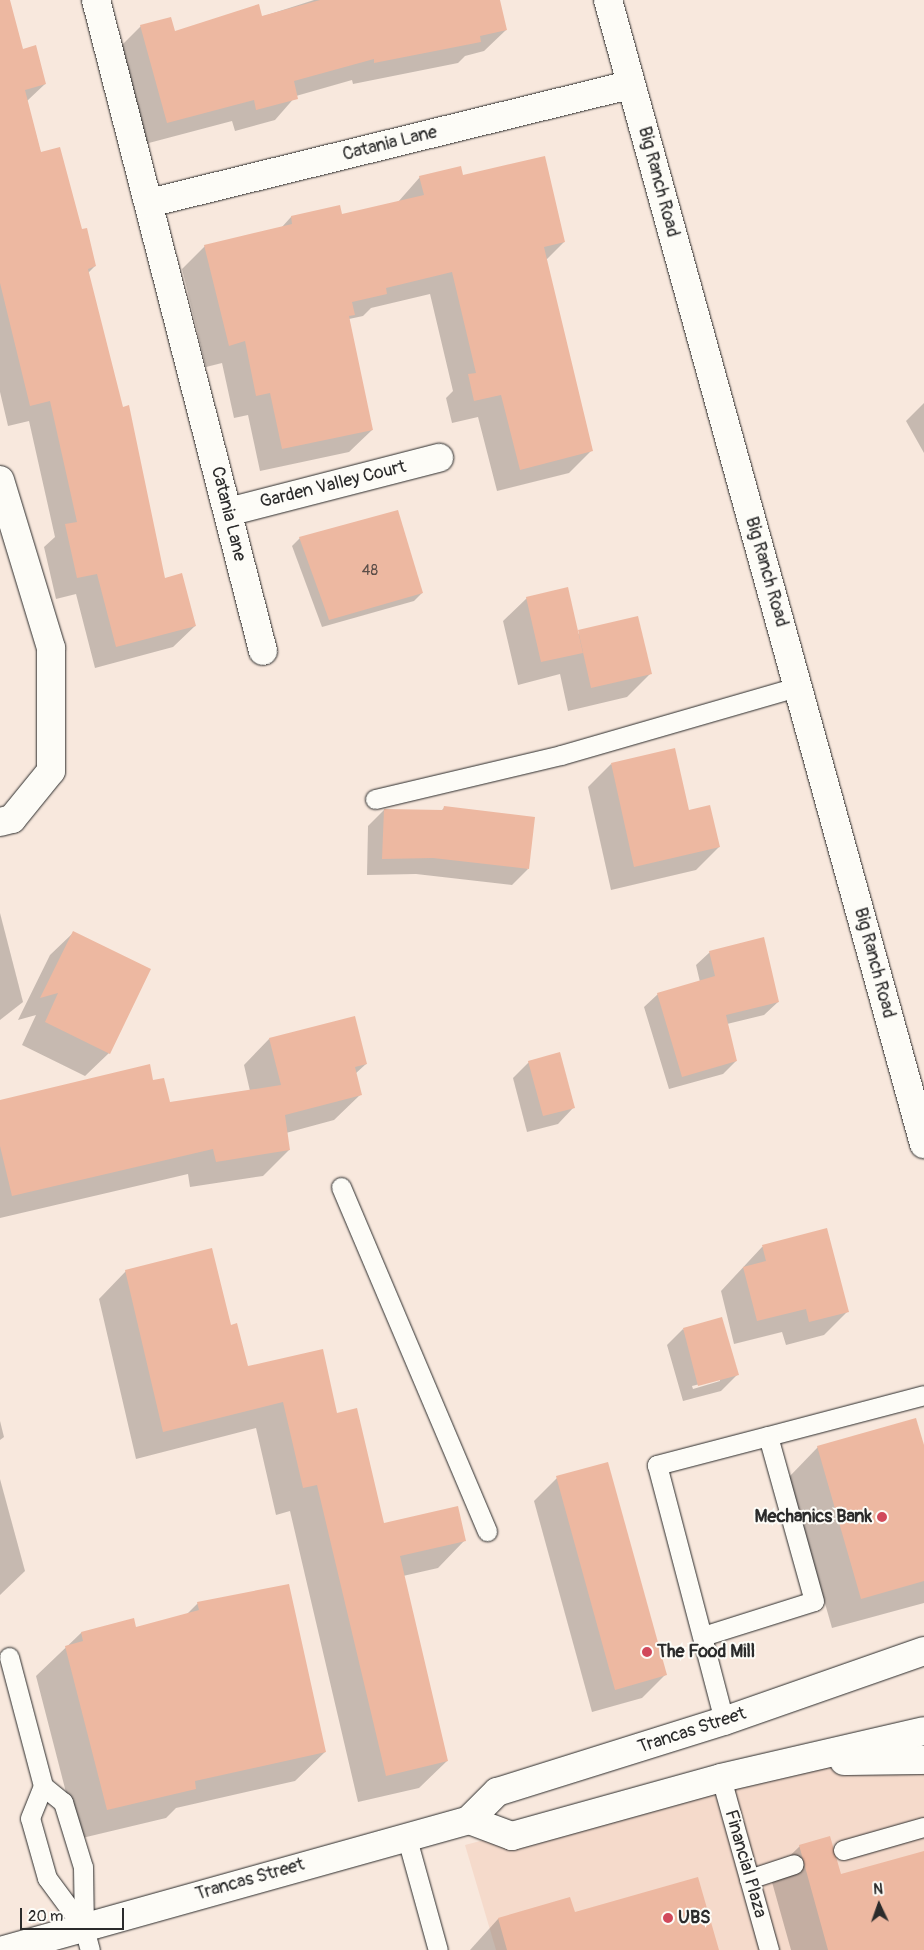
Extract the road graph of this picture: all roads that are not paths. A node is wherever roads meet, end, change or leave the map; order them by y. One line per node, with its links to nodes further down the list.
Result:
1 (96, 0): 4 (street, Catania Lane)
2 (608, 0): 3 (street, Big Ranch Road)
3 (631, 85): 4 (street, Catania Lane); 9 (street, Big Ranch Road)
4 (149, 203): 7 (street, Catania Lane)
5 (439, 458): 7 (street, Garden Valley Court)
6 (0, 480): 11 (street)
7 (228, 512): 8 (street, Catania Lane)
8 (263, 650)
9 (797, 687): 10 (lane); 12 (street, Big Ranch Road)
10 (376, 799)
11 (0, 822)
12 (924, 1144)
13 (341, 1187): 16 (lane)
14 (924, 1395): 15 (lane)
15 (768, 1436): 17 (lane); 17 (lane)
16 (487, 1531)
17 (704, 1636): 20 (lane)
18 (924, 1652): 20 (street, Trancas Street)
19 (9, 1657): 24 (lane)
20 (724, 1721): 25 (street, Trancas Street)
21 (924, 1731): 23 (street)
22 (924, 1760): 23 (street)
23 (721, 1778): 25 (street); 30 (lane, Financial Plaza)
24 (43, 1786): 31 (lane); 31 (lane)
25 (469, 1820): 27 (street, Trancas Street)
26 (924, 1827): 28 (lane)
27 (406, 1835): 31 (street, Trancas Street); 33 (lane)
28 (843, 1850)
29 (794, 1864): 30 (lane)
30 (749, 1879): 34 (lane, Financial Plaza)
31 (87, 1939): 32 (street, Trancas Street)
32 (4, 1950)
33 (438, 1950)
34 (769, 1950)

